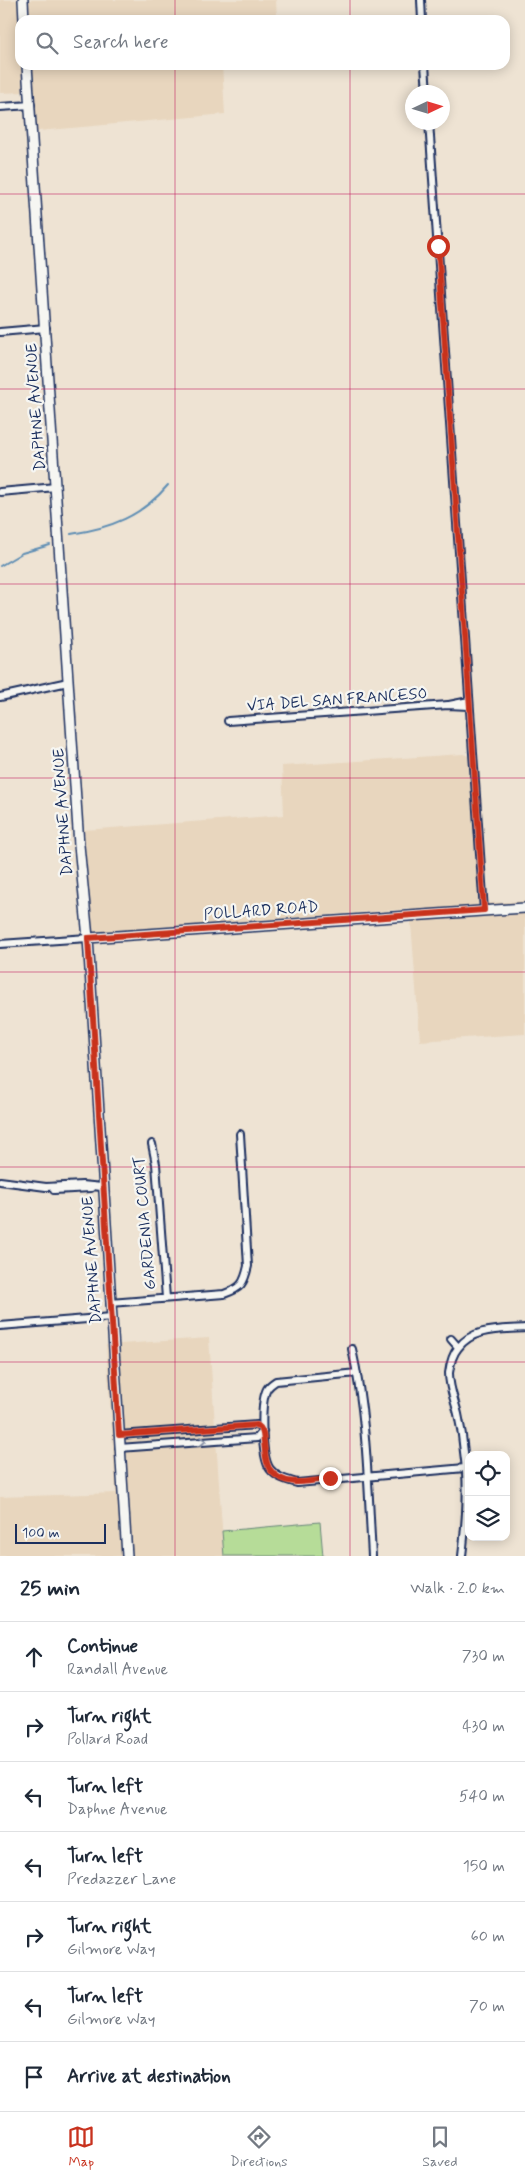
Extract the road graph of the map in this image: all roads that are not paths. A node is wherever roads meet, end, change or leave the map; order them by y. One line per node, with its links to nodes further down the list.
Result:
1 (23, 0): 3 (street)
2 (421, 0): 4 (street)
3 (24, 15)
4 (422, 15)
5 (27, 70): 8 (street, DAPHNE AVENUE)
6 (425, 70): 7 (street)
7 (426, 85)
8 (30, 105): 9 (street); 11 (street, DAPHNE AVENUE)
9 (0, 107)
10 (431, 130): 17 (street)
11 (46, 328): 12 (street); 13 (street, DAPHNE AVENUE)
12 (0, 332)
13 (56, 487): 14 (street); 15 (street, DAPHNE AVENUE)
14 (0, 492)
15 (68, 682): 16 (street); 21 (street, DAPHNE AVENUE)
16 (0, 697)
17 (469, 704): 18 (street, VIA DEL SAN FRANCESO); 20 (street)
18 (228, 721)
19 (525, 908): 20 (street, POLLARD ROAD)
20 (484, 910): 21 (street, POLLARD ROAD)
21 (88, 938): 22 (street, POLLARD ROAD); 26 (street, DAPHNE AVENUE)
22 (0, 944)
23 (240, 1134): 27 (street)
24 (152, 1144): 27 (street, GARDENIA COURT)
25 (0, 1181): 26 (street)
26 (102, 1187): 28 (street, DAPHNE AVENUE)
27 (166, 1298): 28 (street)
28 (110, 1302): 29 (street, DAPHNE AVENUE)
29 (112, 1317): 30 (street); 38 (street, DAPHNE AVENUE)
30 (0, 1326)
31 (525, 1328): 33 (street)
32 (451, 1339): 33 (street)
33 (458, 1347): 41 (street)
34 (352, 1348): 35 (street)
35 (357, 1373): 37 (street); 42 (street)
36 (179, 1430): 37 (street); 38 (street); 39 (street)
37 (263, 1431): 39 (street, one-way to 37); 42 (street)
38 (119, 1435): 40 (street, DAPHNE AVENUE)
39 (179, 1443): 40 (street)
40 (120, 1448): 44 (street, DAPHNE AVENUE)
41 (465, 1468): 42 (street)
42 (368, 1475): 45 (street)
43 (466, 1496): 46 (street)
44 (128, 1556)
45 (372, 1556)
46 (462, 1556)

